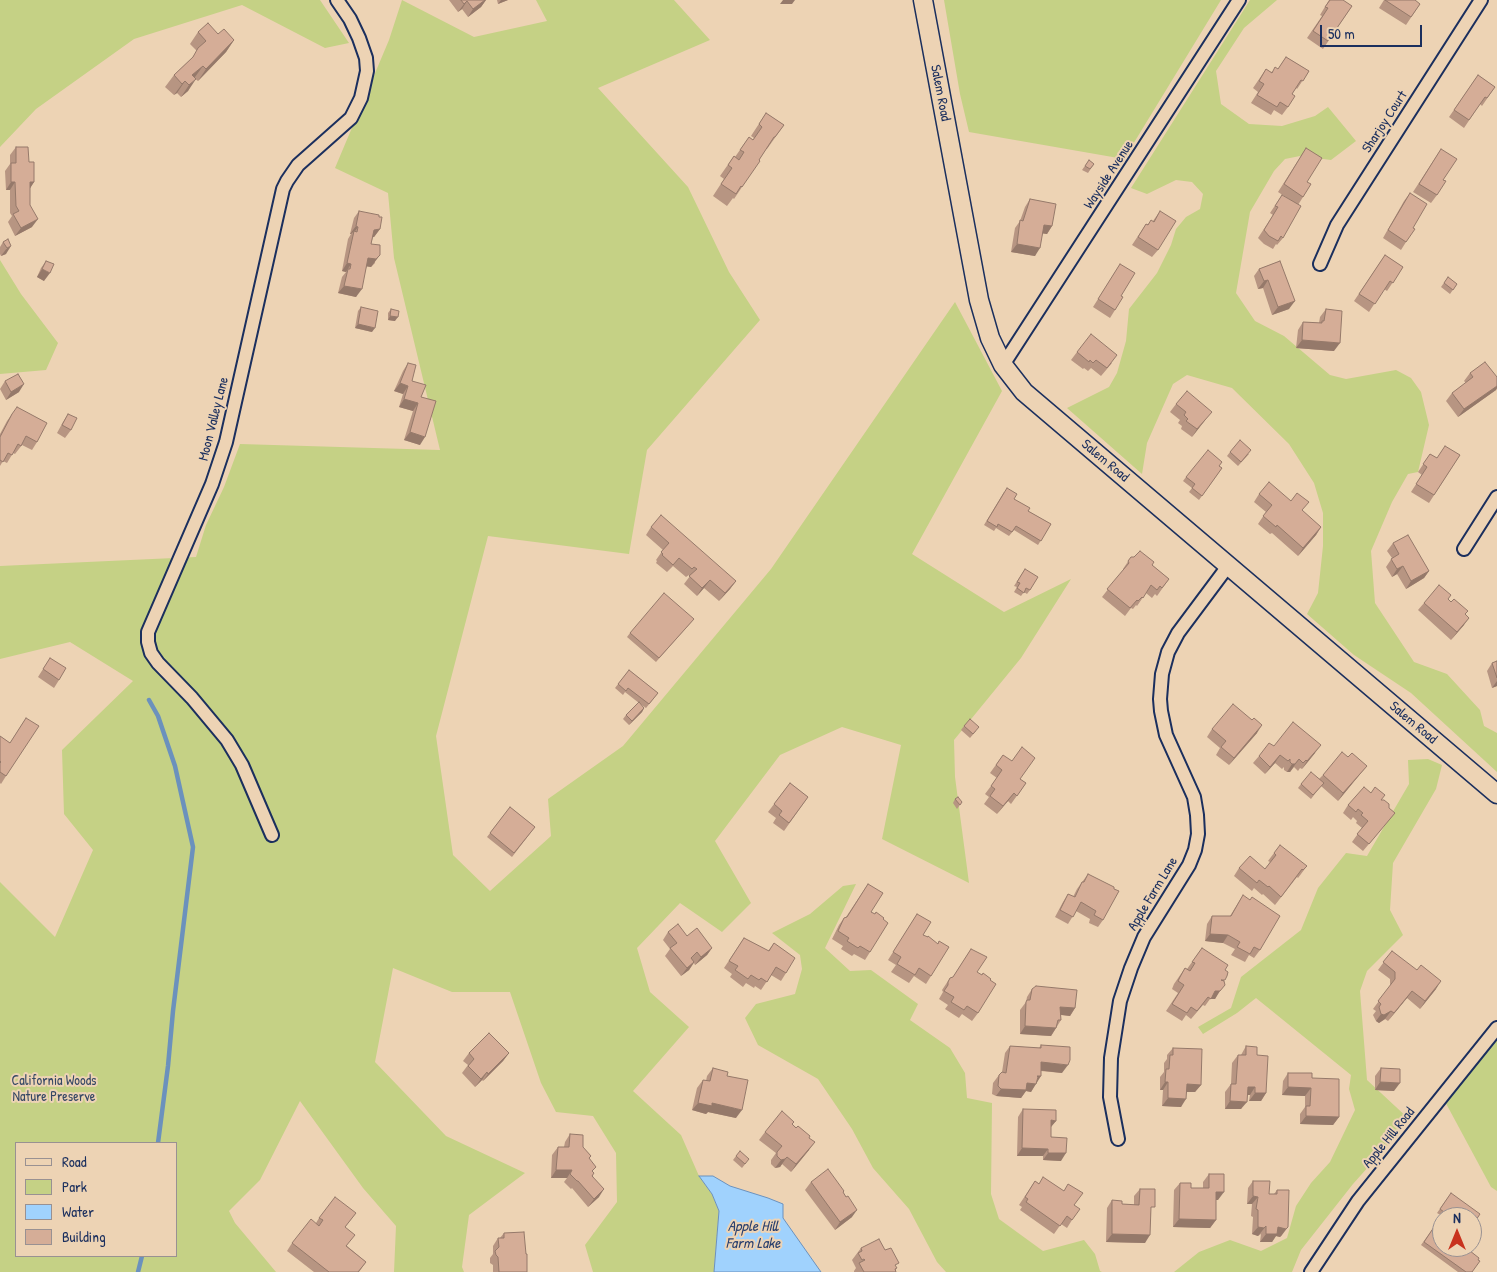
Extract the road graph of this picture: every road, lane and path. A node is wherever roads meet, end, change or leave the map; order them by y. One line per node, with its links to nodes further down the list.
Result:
1 (337, 0): 11 (street, Moon Valley Lane)
2 (923, 0): 6 (street, Salem Road)
3 (1239, 0): 6 (street, Wayside Avenue)
4 (1481, 0): 5 (street, Sharjoy Court)
5 (1320, 264)
6 (1003, 365): 9 (street, Salem Road)
7 (1497, 497): 8 (street)
8 (1464, 549)
9 (1228, 566): 10 (street, Salem Road); 13 (street, Apple Farm Lane)
10 (1497, 794)
11 (272, 835)
12 (1497, 1028): 14 (street, Apple Hill Road)
13 (1118, 1139)
14 (1312, 1272)

